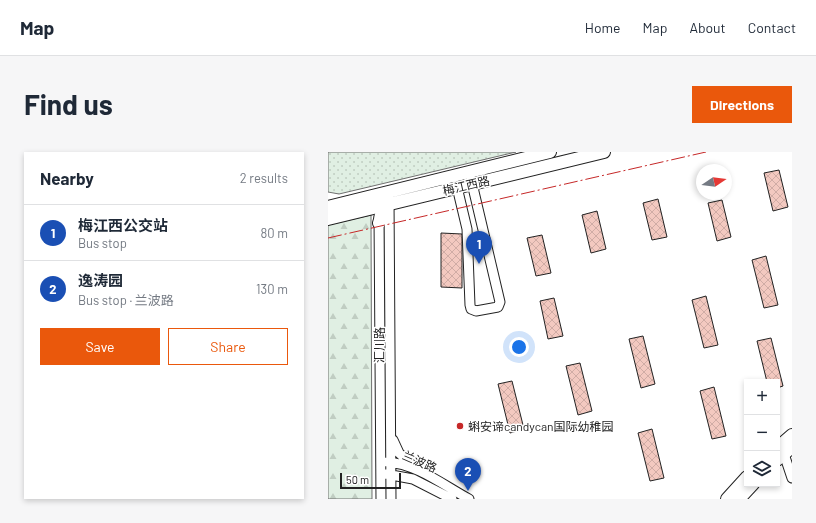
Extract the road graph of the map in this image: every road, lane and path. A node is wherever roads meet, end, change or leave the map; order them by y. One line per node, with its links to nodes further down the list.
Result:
1 (550, 152): 3 (main road, 梅江西路)
2 (604, 152): 4 (main road, 梅江西路)
3 (469, 172): 4 (street); 7 (main road, 梅江西路)
4 (472, 184): 5 (main road, 梅江西路); 5 (street)
5 (457, 187): 6 (main road, 梅江西路)
6 (412, 198): 7 (main road, 梅江西路); 10 (street)
7 (385, 200): 8 (main road, 梅江西路); 9 (main road, 梅江西路); 10 (main road)
8 (328, 206)
9 (328, 218)
10 (385, 222): 11 (street, 汇川路); 12 (street, 汇川路)
11 (381, 432): 15 (street, 汇川路); 16 (street)
12 (391, 433): 16 (street, 汇川路); 19 (street)
13 (792, 435): 14 (main road)
14 (782, 452): 20 (street)
15 (381, 462): 16 (street, 兰波路); 17 (street, 汇川路)
16 (393, 462): 18 (street, 汇川路); 19 (street)
17 (381, 473): 18 (street, 兰波路); 23 (street, 汇川路)
18 (391, 474): 19 (street, 兰波路); 24 (street, 汇川路)
19 (415, 475): 25 (street, 兰波路); 26 (street, 兰波路)
20 (792, 478)
21 (744, 481): 27 (main road)
22 (750, 487): 28 (main road)
23 (381, 499)
24 (391, 499)
25 (452, 499)
26 (469, 499)
27 (727, 499)
28 (739, 499)

